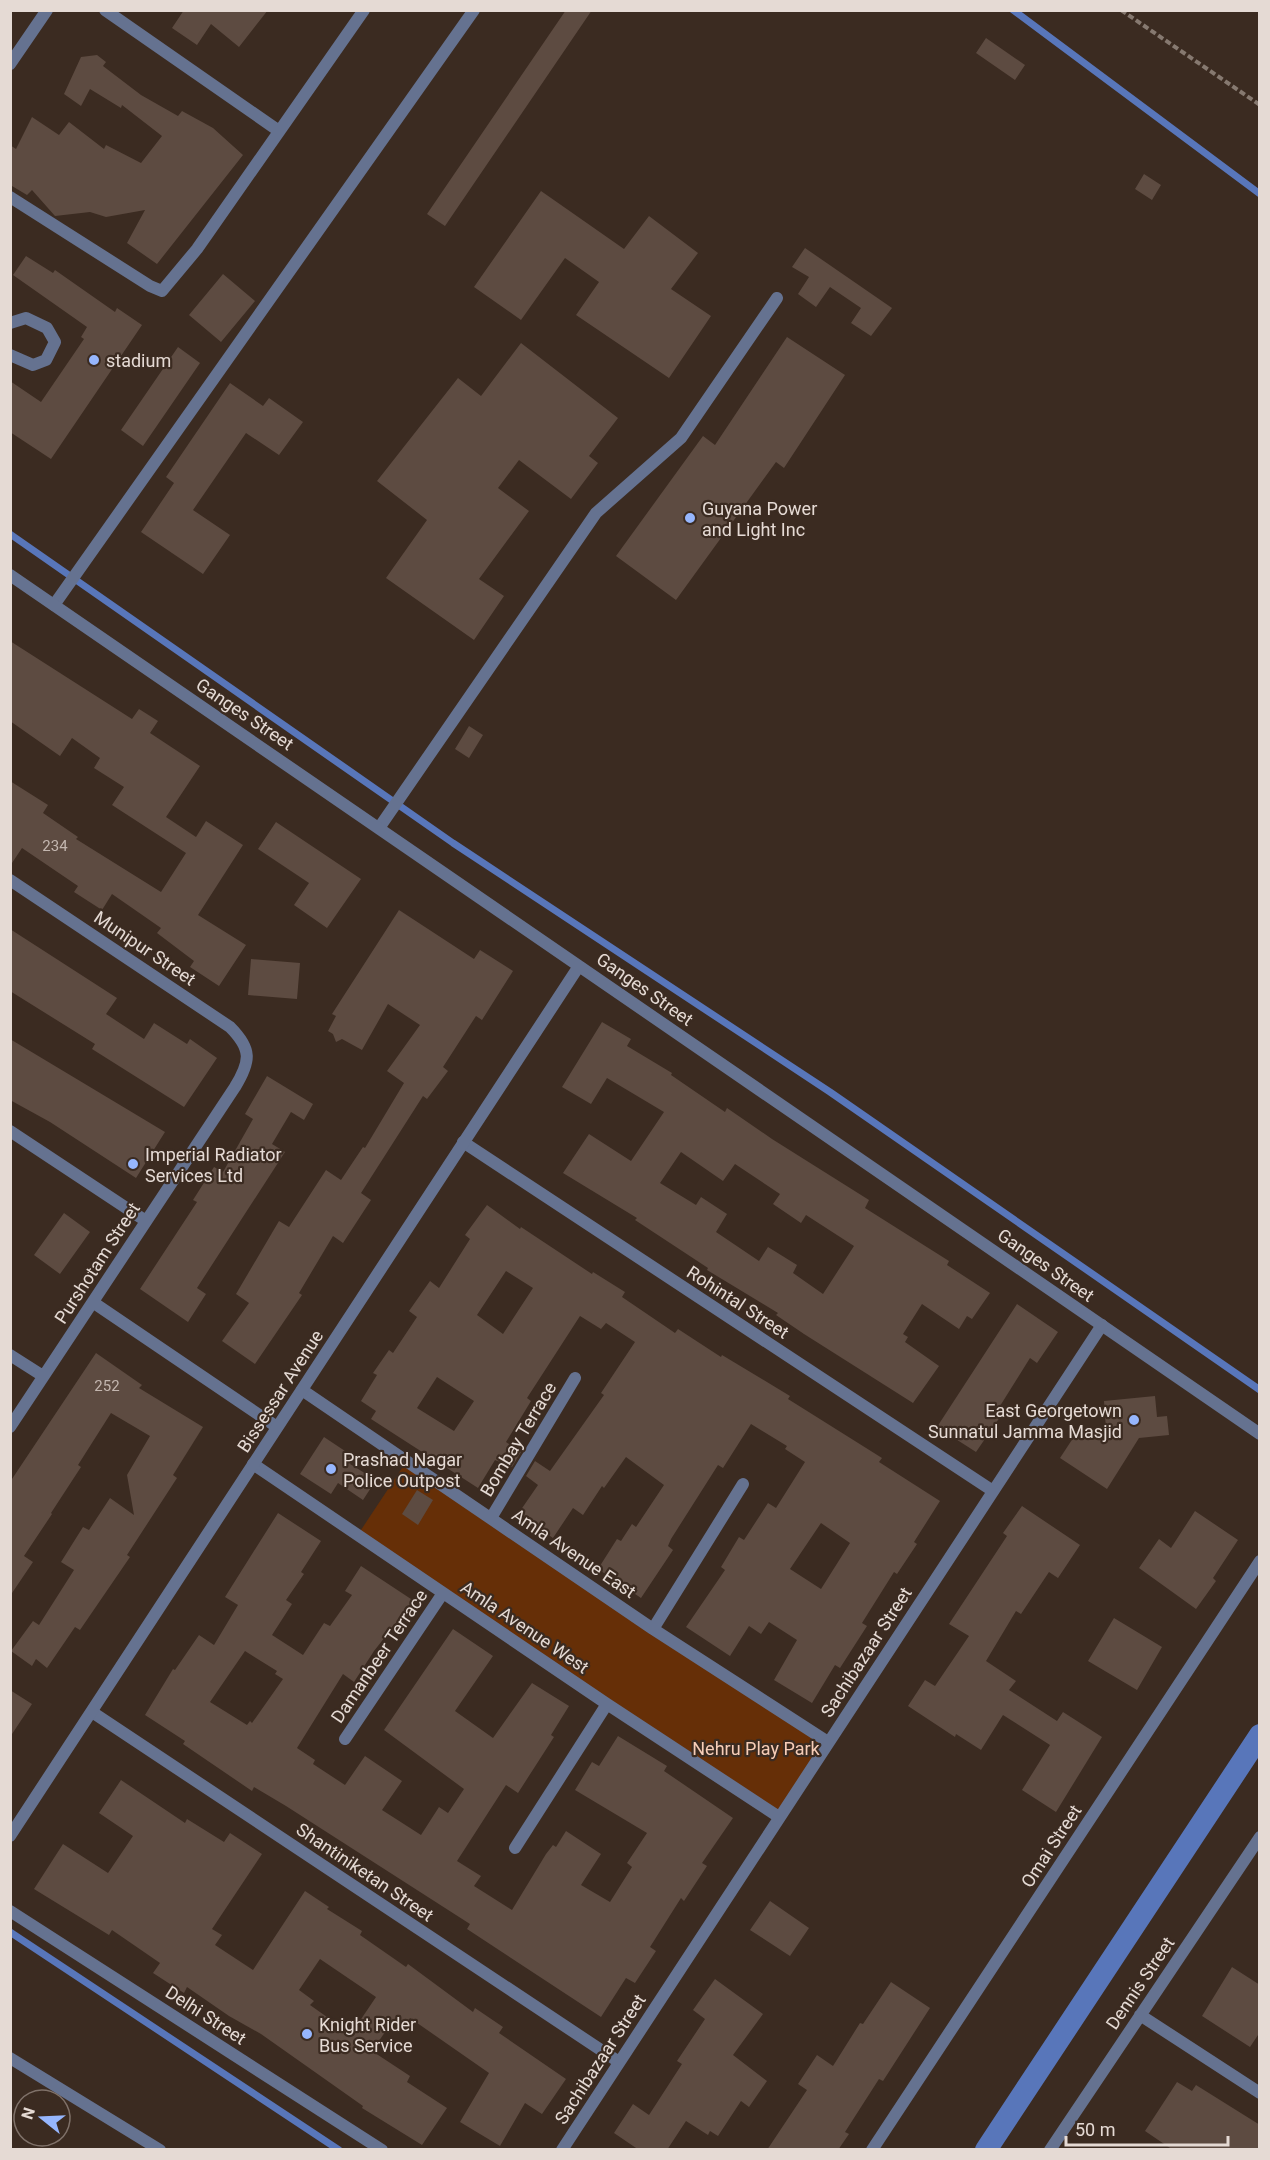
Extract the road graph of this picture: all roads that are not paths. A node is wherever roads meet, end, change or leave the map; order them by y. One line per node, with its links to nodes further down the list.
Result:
1 (47, 10): 5 (street)
2 (105, 10): 6 (street)
3 (364, 10): 6 (street)
4 (474, 10): 12 (street)
5 (10, 64)
6 (279, 131): 7 (street)
7 (10, 197)
8 (777, 298): 13 (street)
9 (10, 323): 10 (street)
10 (10, 356)
11 (10, 575): 12 (street, Ganges Street)
12 (54, 605): 13 (street, Ganges Street)
13 (379, 828): 15 (street, Ganges Street)
14 (10, 880): 16 (street, Munipur Street)
15 (579, 966): 18 (street, Bissessar Avenue); 21 (street, Ganges Street)
16 (247, 1057): 19 (street, Purshotam Street)
17 (10, 1131): 19 (street)
18 (464, 1142): 25 (street, Bissessar Avenue); 31 (street, Rohintal Street)
19 (146, 1221): 20 (street, Purshotam Street)
20 (94, 1303): 23 (street, Purshotam Street); 27 (street)
21 (1102, 1325): 28 (street, Ganges Street); 31 (street, Sachibazaar Street)
22 (10, 1355): 23 (street)
23 (43, 1376): 26 (street, Purshotam Street)
24 (574, 1378): 32 (street, Bombay Terrace)
25 (302, 1390): 27 (street, Bissessar Avenue); 32 (street, Amla Avenue East)
26 (10, 1427)
27 (277, 1427): 29 (street, Bissessar Avenue)
28 (1260, 1434)
29 (253, 1464): 34 (street, Amla Avenue West); 37 (street, Bissessar Avenue)
30 (742, 1484): 35 (street)
31 (993, 1491): 39 (street, Sachibazaar Street)
32 (492, 1518): 35 (street, Amla Avenue East)
33 (1260, 1561): 52 (street, Omai Street)
34 (443, 1593): 36 (street, Amla Avenue West); 38 (street, Damanbeer Terrace)
35 (653, 1629): 39 (street, Amla Avenue East)
36 (607, 1704): 40 (street, Amla Avenue West); 43 (street)
37 (92, 1712): 41 (street, Bissessar Avenue); 47 (street, Shantiniketan Street)
38 (345, 1739)
39 (828, 1742): 40 (street, Sachibazaar Street)
40 (779, 1817): 47 (street, Sachibazaar Street)
41 (10, 1836)
42 (1260, 1837): 45 (street, Dennis Street)
43 (515, 1848)
44 (10, 1911): 50 (street, Delhi Street)
45 (1140, 2015): 48 (street); 53 (street, Dennis Street)
46 (10, 2058): 49 (street)
47 (619, 2062): 51 (street, Sachibazaar Street)
48 (1260, 2093)
49 (160, 2150)
50 (382, 2150)
51 (562, 2150)
52 (872, 2150)
53 (1050, 2150)

